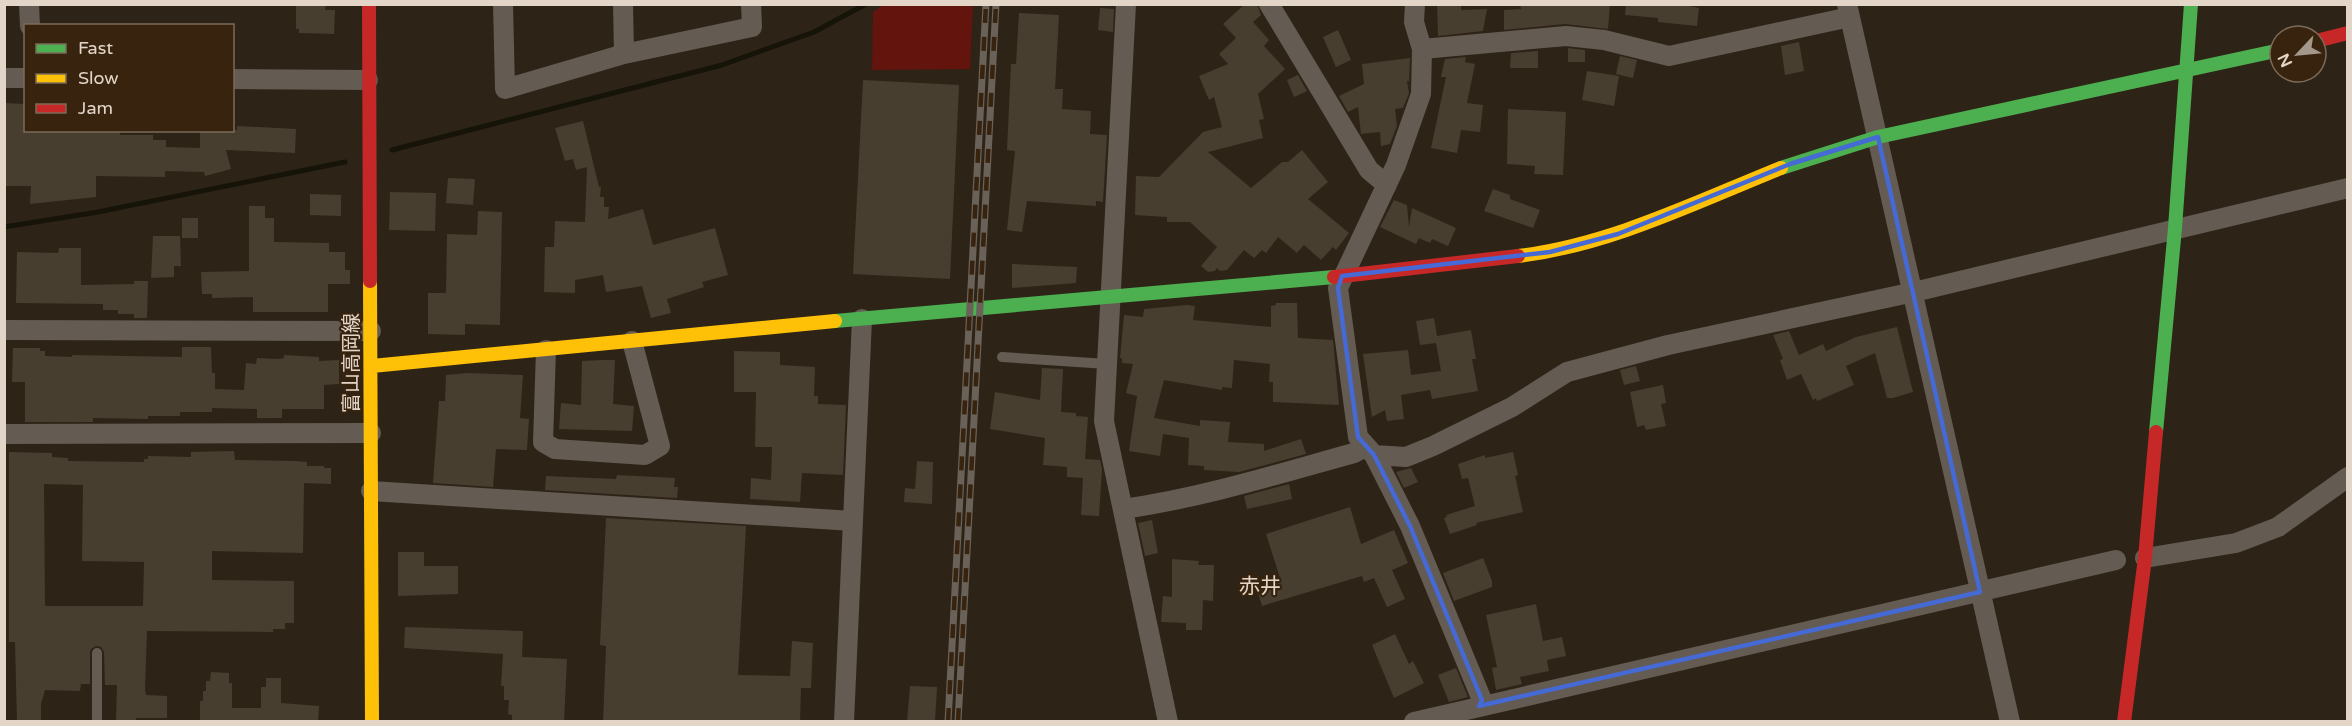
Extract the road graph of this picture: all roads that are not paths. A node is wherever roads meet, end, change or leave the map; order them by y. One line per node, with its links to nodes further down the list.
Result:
1 (29, 4): 11 (street)
2 (369, 4): 21 (street, 富山高岡線)
3 (503, 4): 16 (street)
4 (623, 4): 16 (street)
5 (751, 4): 16 (street)
6 (1126, 4): 28 (street)
7 (1269, 4): 23 (street)
8 (1415, 4): 14 (street)
9 (2191, 4): 17 (street)
10 (1849, 11): 14 (street); 22 (street)
11 (30, 24)
12 (2348, 33): 13 (street)
13 (2328, 38)
14 (1422, 50): 23 (street)
15 (2268, 53): 17 (street)
16 (624, 54)
17 (2185, 72): 22 (street); 25 (street)
18 (4, 78): 19 (street)
19 (24, 78)
20 (234, 79): 21 (street)
21 (368, 80): 31 (street, 富山高岡線)
22 (1878, 137): 26 (street); 27 (street)
23 (1387, 185): 26 (street)
24 (2348, 188): 25 (street)
25 (2175, 228): 27 (street); 44 (street)
26 (1342, 276): 28 (street); 39 (street)
27 (1914, 292): 39 (street); 46 (street)
28 (1111, 297): 29 (street); 35 (street)
29 (862, 319): 32 (street); 43 (street)
30 (4, 330): 31 (street)
31 (371, 331): 36 (street, 富山高岡線)
32 (632, 341): 33 (street); 33 (street)
33 (546, 350): 36 (street)
34 (1002, 357): 35 (lane)
35 (1107, 364): 42 (street)
36 (372, 366): 37 (street, 富山高岡線)
37 (371, 433): 38 (street); 41 (street, 富山高岡線)
38 (4, 434)
39 (1370, 451): 42 (street); 48 (street)
40 (2348, 477): 44 (street)
41 (371, 491): 43 (street); 50 (street, 富山高岡線)
42 (1123, 509): 52 (street)
43 (853, 521): 51 (street)
44 (2145, 558): 55 (street)
45 (2116, 560): 46 (street)
46 (1980, 592): 48 (street); 54 (street)
47 (97, 653): 49 (lane)
48 (1479, 706): 53 (street)
49 (97, 722)
50 (372, 722)
51 (844, 722)
52 (1168, 722)
53 (1414, 722)
54 (2010, 722)
55 (2124, 722)

